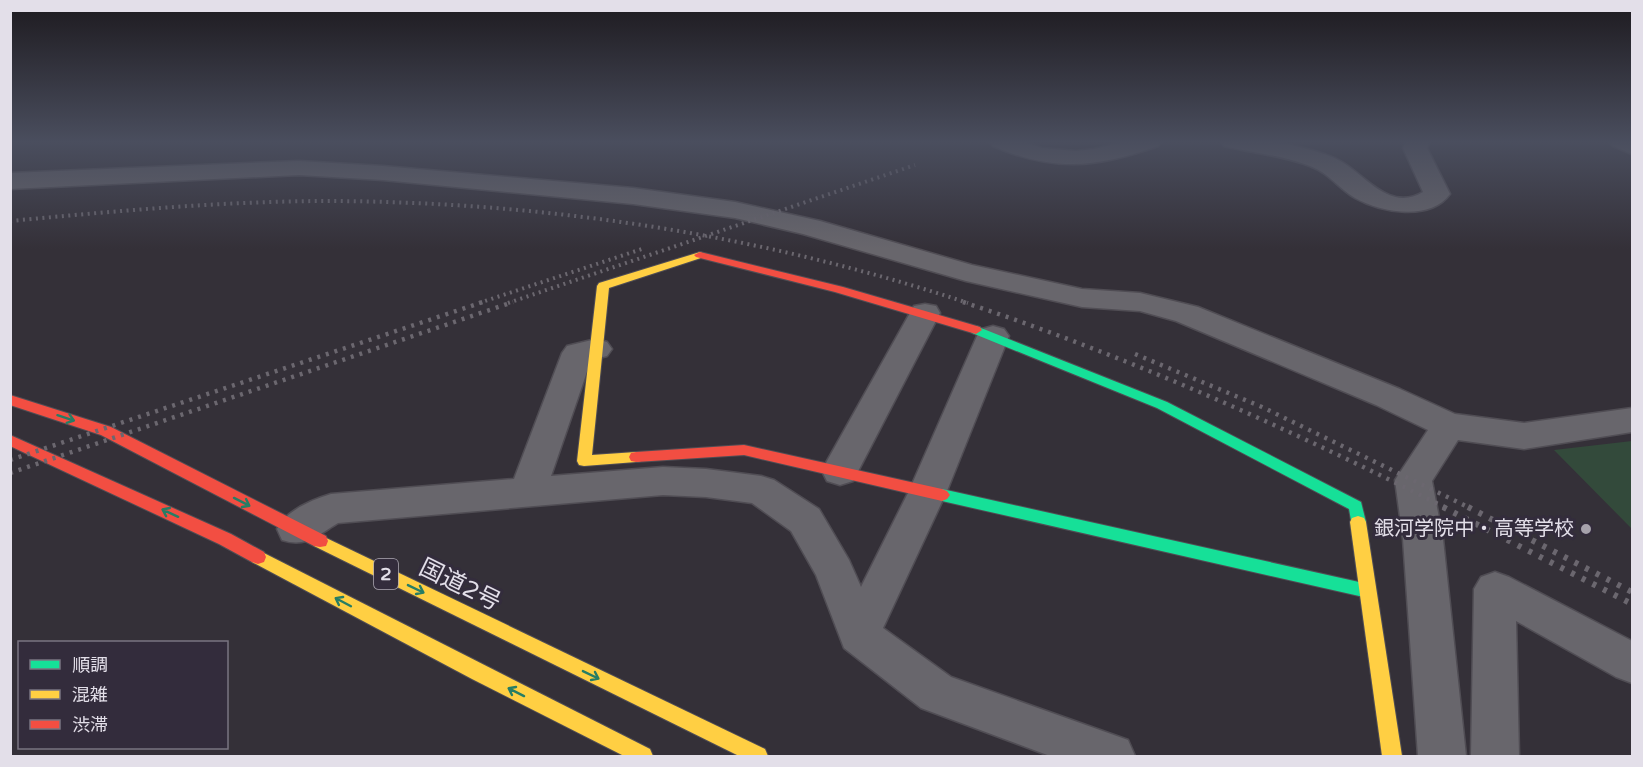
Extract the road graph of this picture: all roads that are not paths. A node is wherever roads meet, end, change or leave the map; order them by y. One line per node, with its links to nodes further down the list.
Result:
1 (104, 177): 5 (street)
2 (424, 177): 11 (street)
3 (1345, 177): 4 (street)
4 (1429, 177)
5 (10, 181)
6 (925, 313): 7 (main road); 8 (main road); 13 (street)
7 (993, 336): 14 (street); 17 (main road)
8 (596, 349): 13 (main road); 15 (street)
9 (10, 400): 16 (main road, 国道2号 / 2, one-way to 16)
10 (1632, 420): 11 (street)
11 (1449, 426): 24 (street)
12 (10, 440): 20 (main road, 2, one-way to 12)
13 (840, 471): 14 (main road)
14 (928, 491): 17 (main road); 18 (street)
15 (527, 493): 16 (street); 18 (street)
16 (296, 530): 21 (main road, 国道2号 / 2, one-way to 21)
17 (1368, 591): 23 (main road)
18 (859, 635): 22 (street)
19 (1632, 663): 25 (street)
20 (643, 756)
21 (758, 756)
22 (1111, 756)
23 (1392, 756)
24 (1442, 756)
25 (1495, 756)

